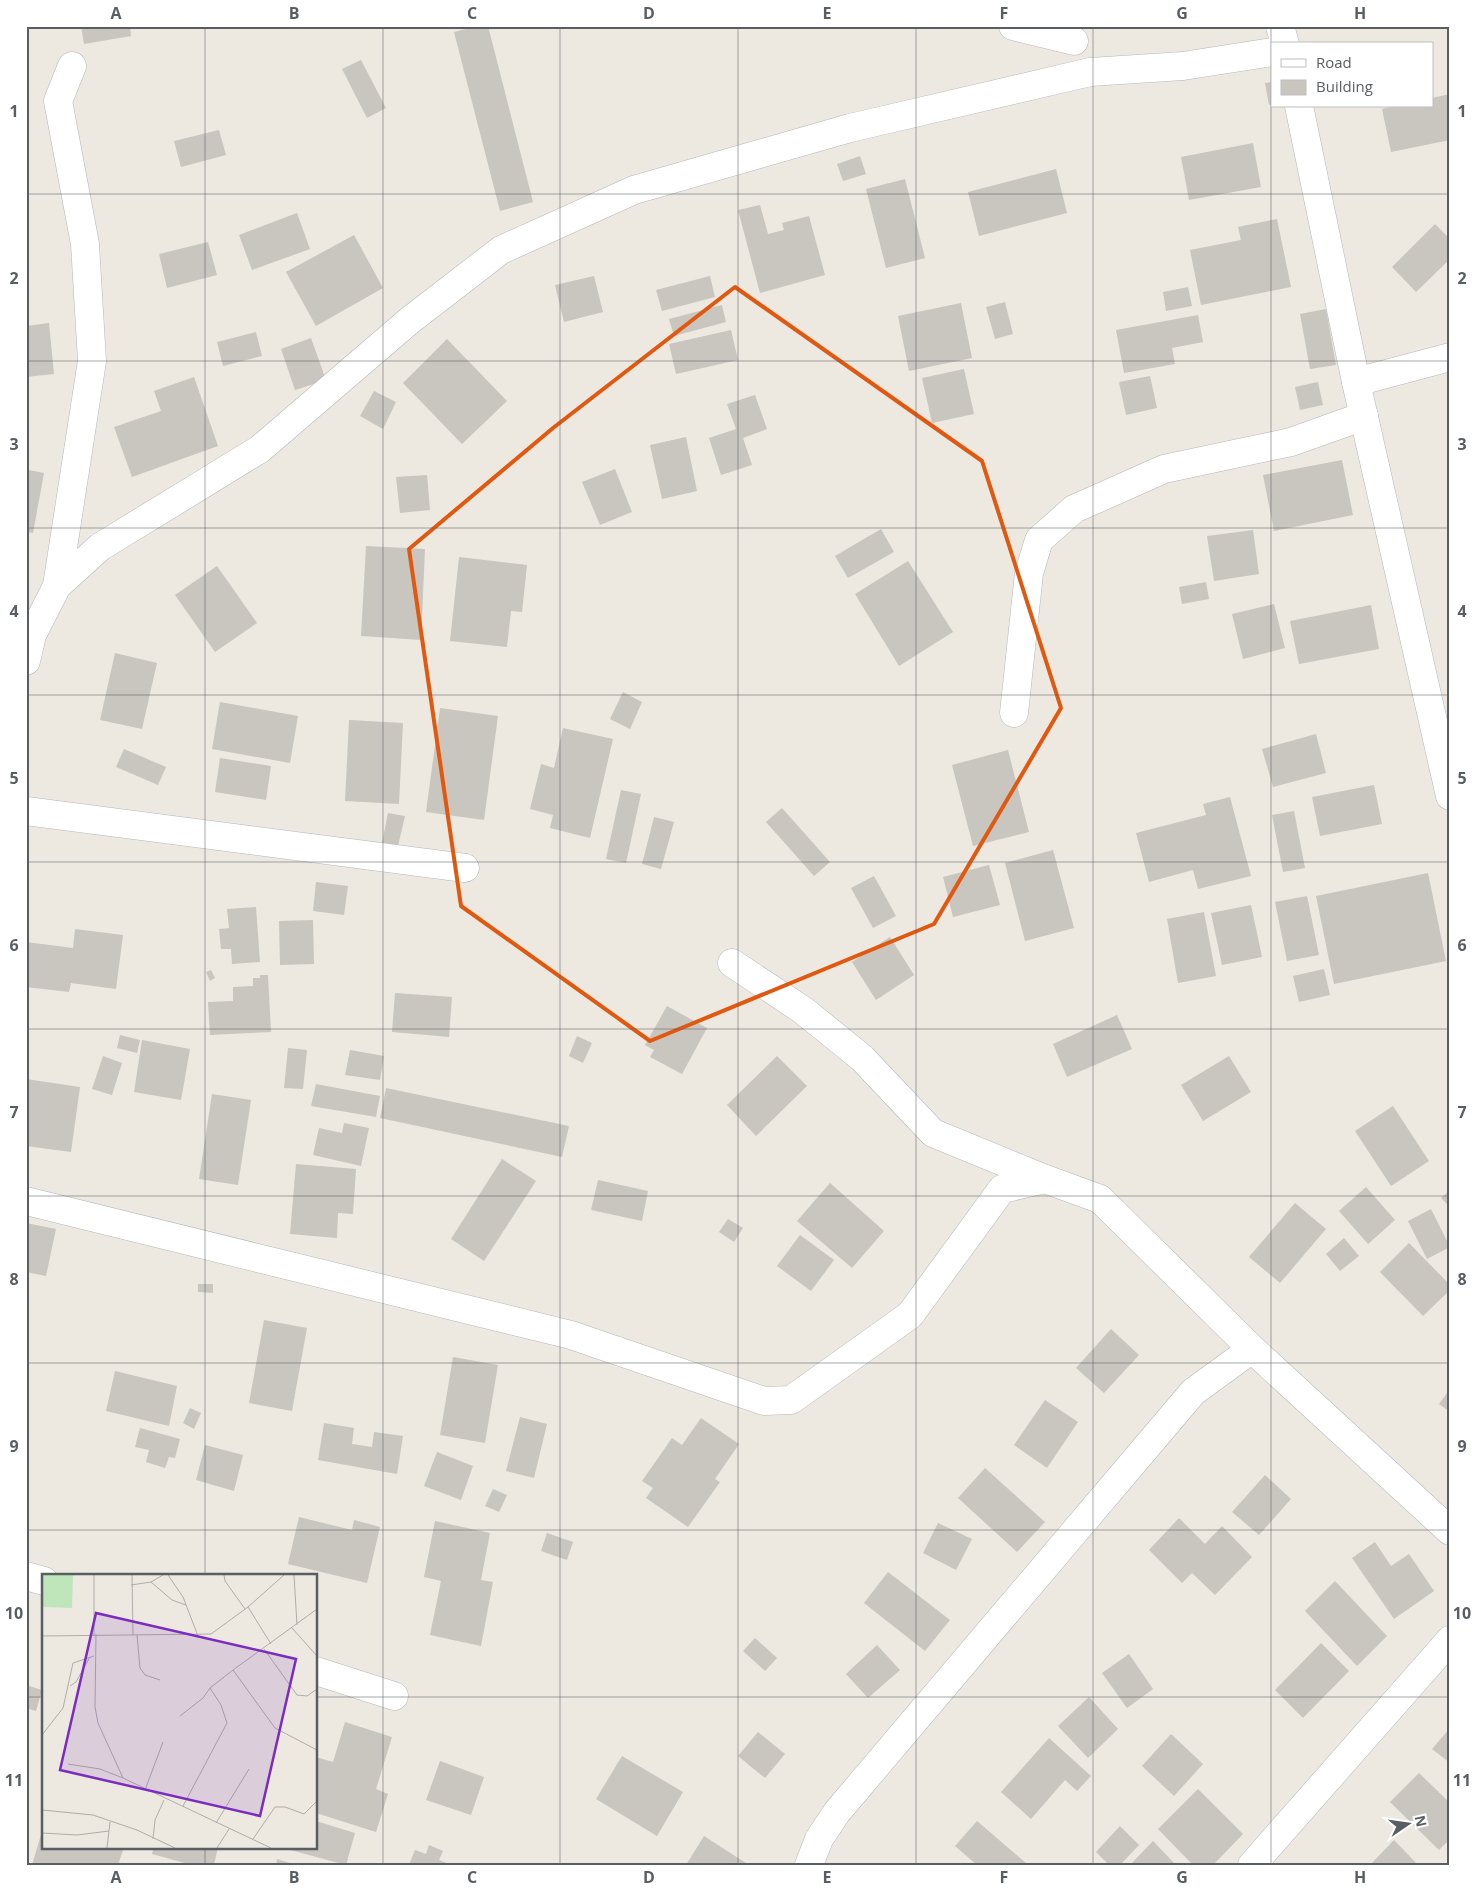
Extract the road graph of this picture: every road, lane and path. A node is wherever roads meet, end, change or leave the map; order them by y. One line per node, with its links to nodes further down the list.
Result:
1 (1013, 26): 2 (street)
2 (1070, 34): 5 (street)
3 (1283, 36): 5 (street)
4 (72, 66): 10 (street)
5 (1090, 72): 10 (street)
6 (1299, 108): 8 (street)
7 (1450, 357): 8 (street)
8 (1356, 382): 9 (street)
9 (1364, 416): 12 (street); 13 (street)
10 (57, 586): 11 (street)
11 (26, 661)
12 (1014, 713)
13 (1450, 796)
14 (26, 811): 15 (street)
15 (465, 868)
16 (732, 963): 17 (street)
17 (1045, 1179): 18 (street); 19 (street)
18 (26, 1201)
19 (1252, 1349): 20 (street); 26 (street)
20 (1450, 1531)
21 (26, 1576): 22 (street)
22 (42, 1580)
23 (1450, 1640): 27 (street)
24 (318, 1672): 25 (street)
25 (394, 1696)
26 (809, 1865)
27 (1252, 1865)

